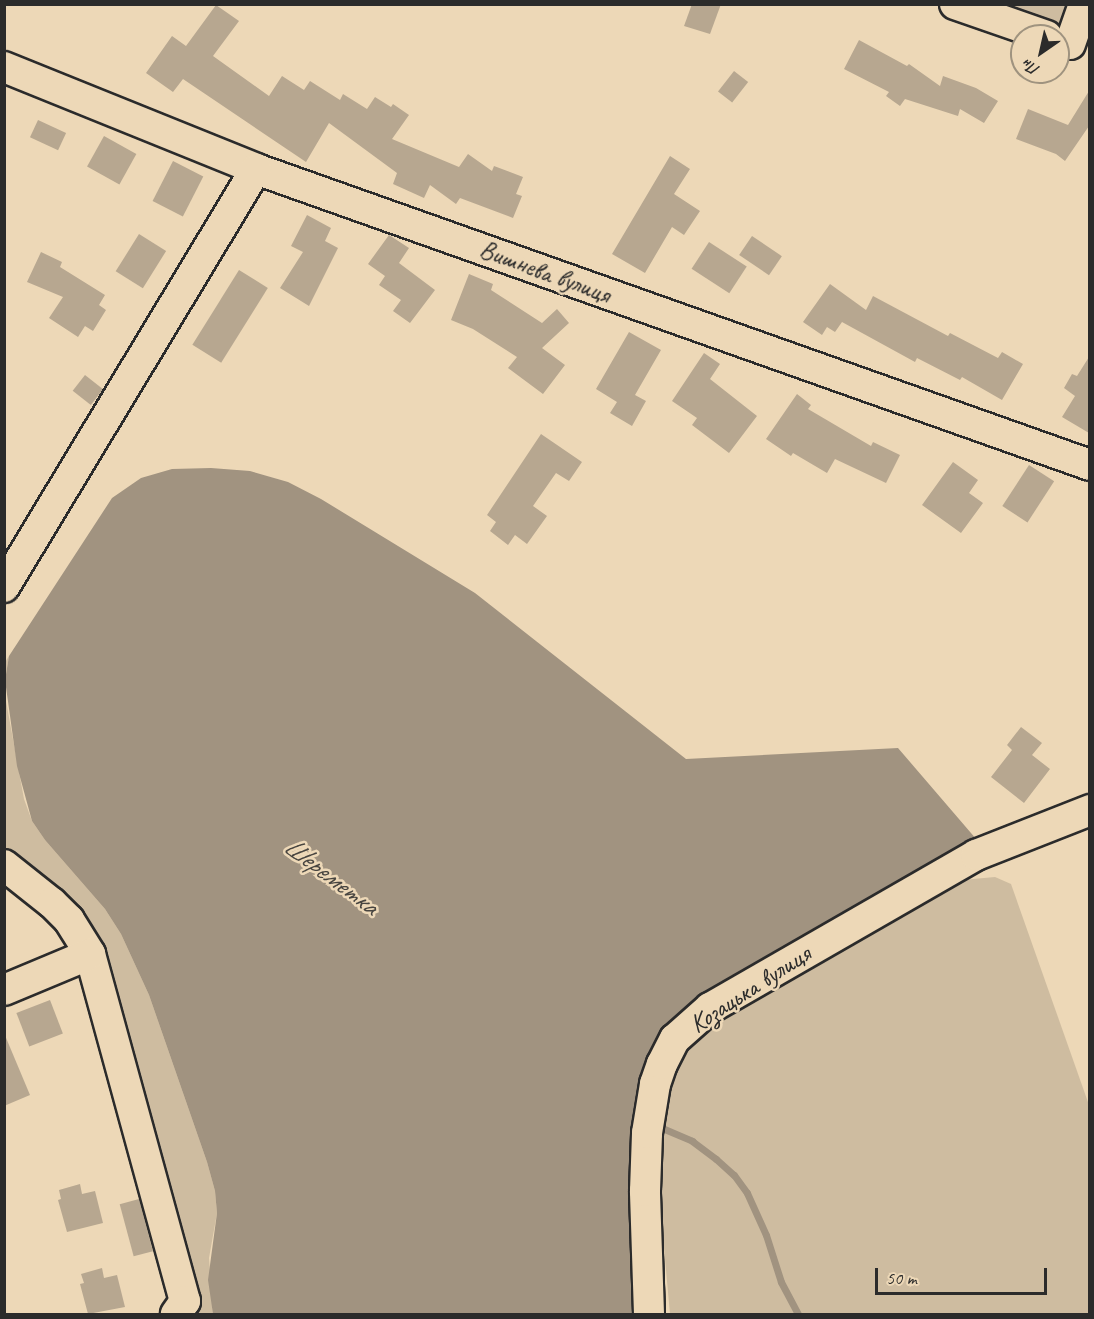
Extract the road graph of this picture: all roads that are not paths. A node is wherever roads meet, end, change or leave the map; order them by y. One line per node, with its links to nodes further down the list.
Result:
1 (955, 4): 3 (street)
2 (1084, 4): 4 (street)
3 (1012, 24)
4 (1070, 34)
5 (4, 67): 6 (street, Вишнева вулиця)
6 (256, 170): 7 (street, Вишнева вулиця); 8 (street)
7 (1089, 465)
8 (4, 587)
9 (1089, 810): 14 (street, Козацька вулиця)
10 (4, 865): 11 (street)
11 (90, 954): 12 (street); 13 (street)
12 (4, 990)
13 (177, 1314)
14 (649, 1314)

